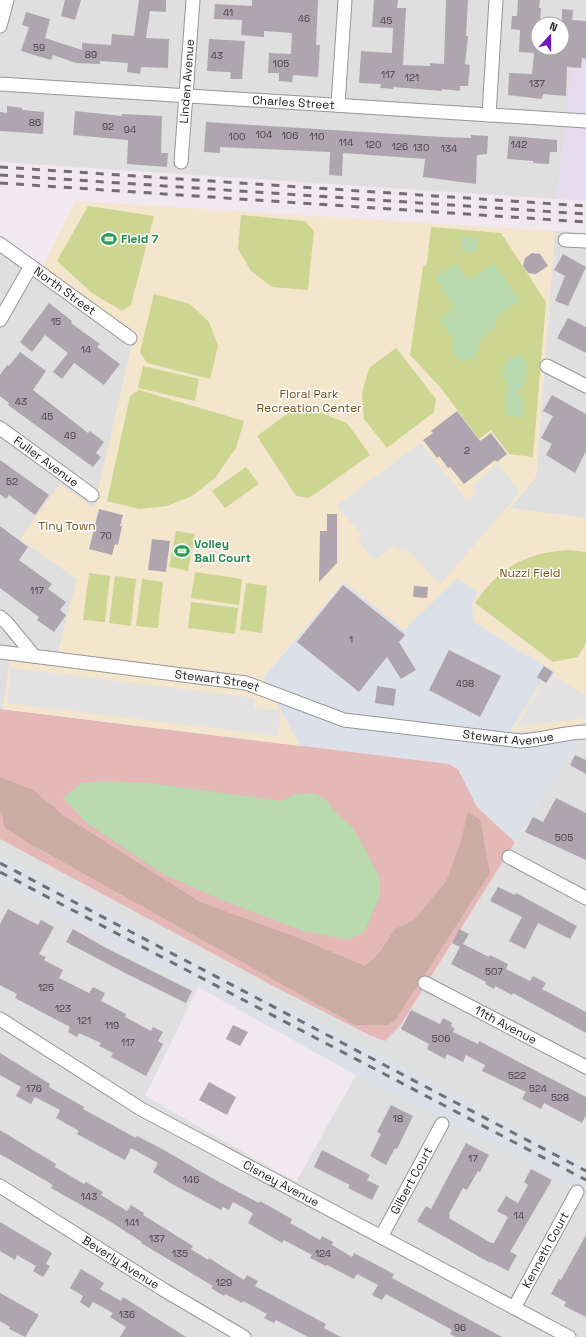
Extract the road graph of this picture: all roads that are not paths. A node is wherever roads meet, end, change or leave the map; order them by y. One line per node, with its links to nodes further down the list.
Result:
1 (7, 0): 5 (street)
2 (193, 0): 7 (street, Linden Avenue)
3 (345, 0): 8 (street)
4 (496, 0): 9 (street)
5 (0, 26)
6 (0, 84): 7 (street, Charles Street)
7 (187, 96): 8 (street, Charles Street); 11 (street, Linden Avenue)
8 (338, 105): 9 (street, Charles Street)
9 (489, 115): 10 (street, Charles Street)
10 (586, 121)
11 (181, 162)
12 (565, 240): 13 (street)
13 (586, 241)
14 (0, 244): 15 (street, North Street)
15 (31, 266): 16 (street); 17 (street, North Street)
16 (0, 320)
17 (130, 338)
18 (547, 366): 19 (street)
19 (586, 386)
20 (0, 428): 21 (street, Fuller Avenue)
21 (92, 496)
22 (0, 617): 24 (street)
23 (0, 652): 24 (street, Stewart Street)
24 (34, 656): 25 (street, Stewart Street)
25 (429, 731): 26 (street, Stewart Avenue)
26 (586, 732)
27 (509, 858): 28 (street)
28 (586, 898)
29 (425, 983): 31 (street, 11th Avenue)
30 (0, 1020): 35 (street, Cisney Avenue)
31 (586, 1067)
32 (442, 1124): 35 (street, Gilbert Court)
33 (0, 1186): 37 (street, Beverly Avenue)
34 (577, 1192): 36 (street, Kenneth Court)
35 (381, 1237): 36 (street, Cisney Avenue)
36 (514, 1308): 38 (street, Cisney Avenue)
37 (244, 1337)
38 (569, 1337)

